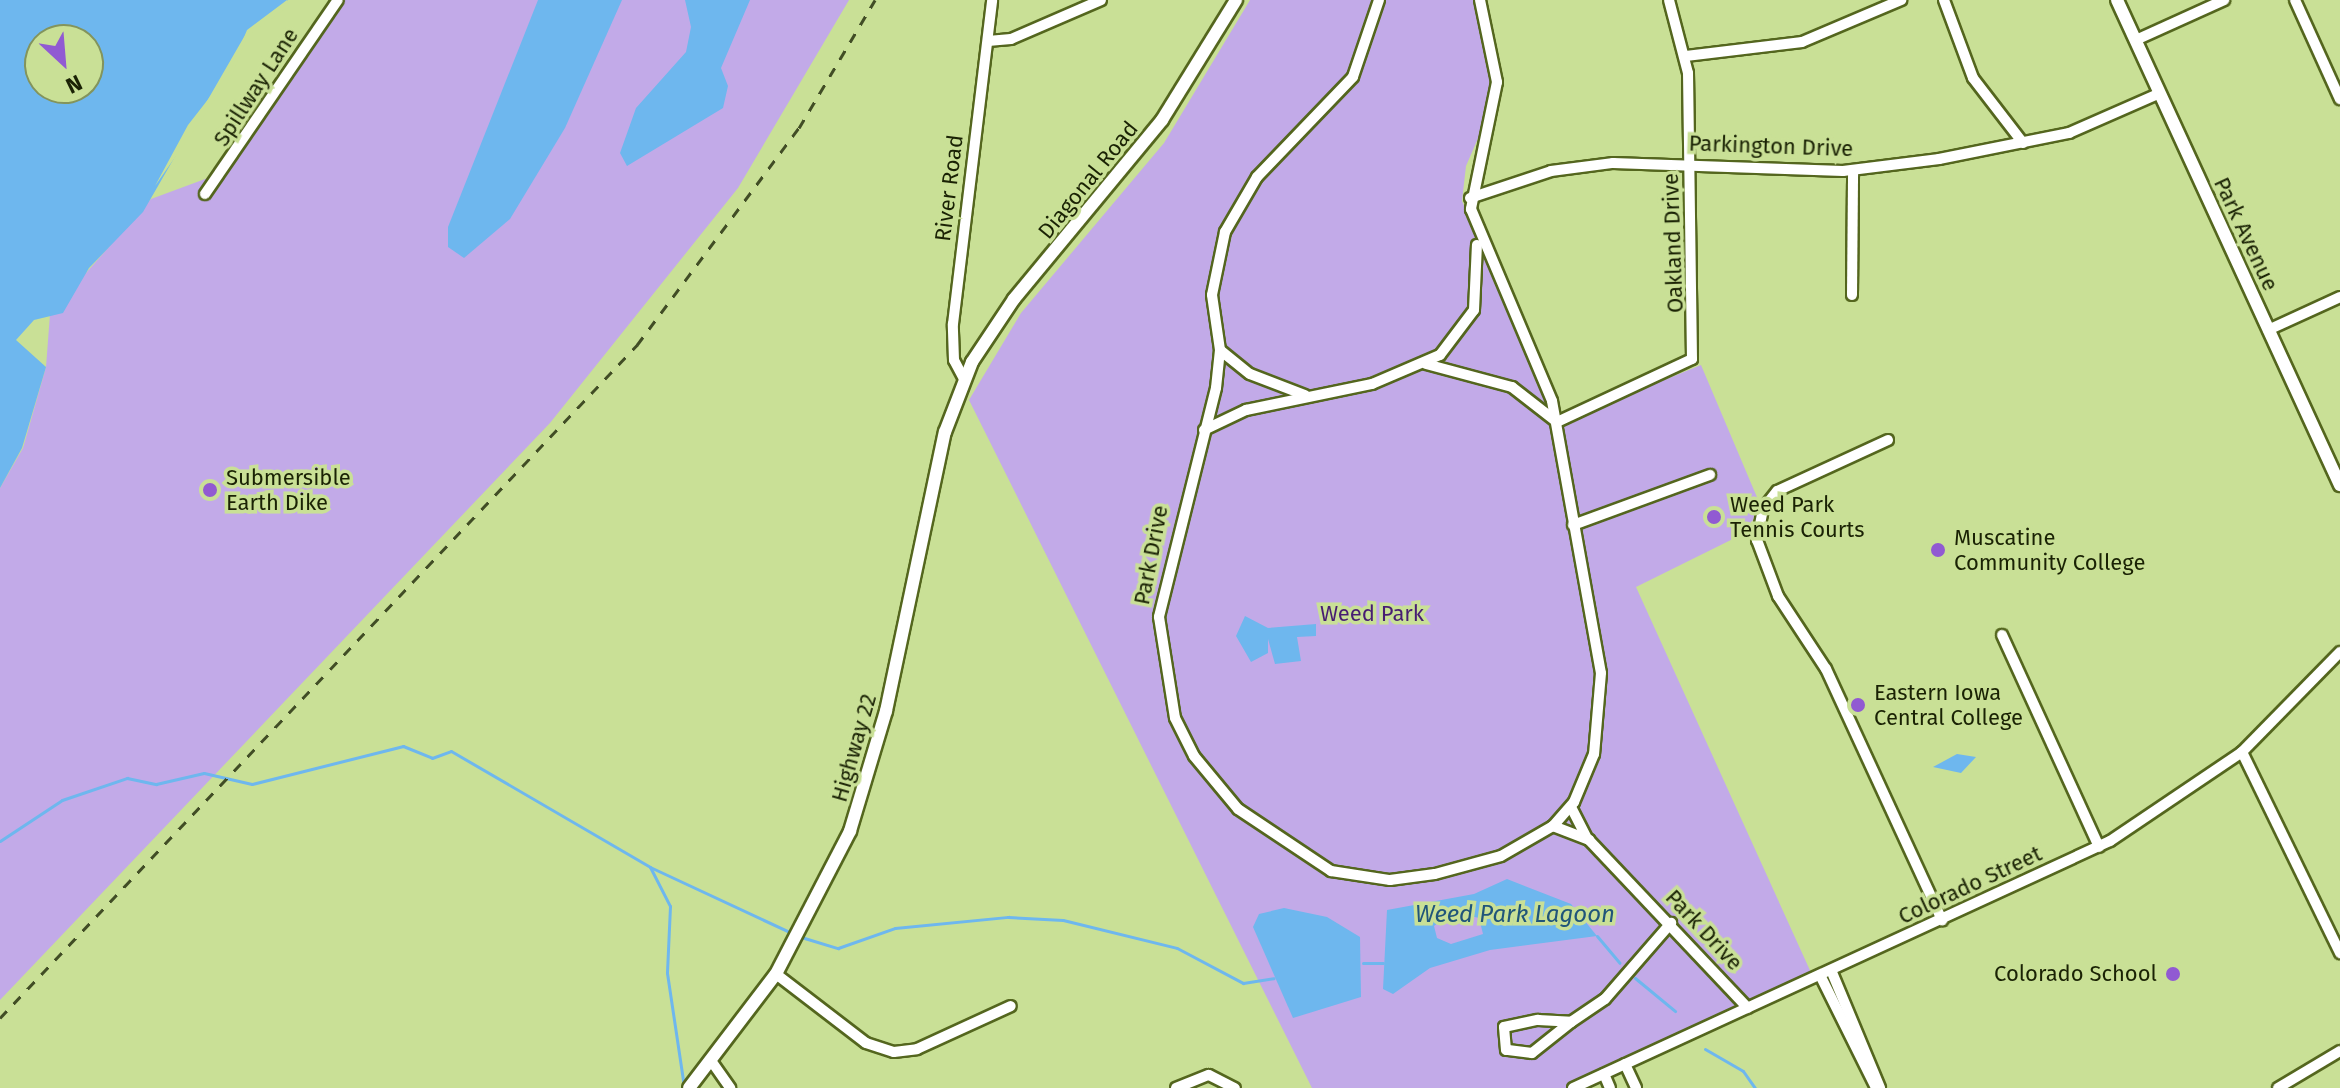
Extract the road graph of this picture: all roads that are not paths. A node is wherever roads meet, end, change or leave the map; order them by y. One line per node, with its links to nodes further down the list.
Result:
1 (338, 0): 21 (street, Spillway Lane)
2 (992, 0): 14 (street, River Road)
3 (1101, 0): 14 (street)
4 (1236, 0): 30 (main road, Diagonal Road)
5 (1379, 0): 27 (street, Park Drive)
6 (1480, 0): 22 (street, Park Drive)
7 (1669, 0): 15 (street, Oakland Drive)
8 (1901, 0): 15 (street)
9 (1944, 0): 18 (street)
10 (2117, 0): 13 (main road, Park Avenue)
11 (2224, 0): 13 (street)
12 (2295, 0): 17 (street)
13 (2136, 40): 16 (main road, Park Avenue)
14 (988, 41): 30 (street, River Road)
15 (1686, 56): 19 (street, Oakland Drive)
16 (2160, 93): 18 (street, Parkington Drive); 26 (main road, Park Avenue)
17 (2340, 99)
18 (2023, 143): 20 (street, Parkington Drive)
19 (1690, 162): 20 (street, Parkington Drive); 22 (street, Parkington Drive); 33 (street, Oakland Drive)
20 (1853, 170): 24 (street)
21 (205, 194)
22 (1470, 198): 23 (street, Park Drive)
23 (1476, 235): 28 (street); 29 (street, Park Drive)
24 (1852, 295)
25 (2340, 297): 26 (street)
26 (2268, 330): 37 (main road, Park Avenue)
27 (1220, 350): 32 (street); 34 (street, Park Drive)
28 (1426, 364): 31 (street); 32 (street)
29 (1543, 378): 31 (street); 33 (street, Park Drive)
30 (964, 379): 50 (main road, Highway 22)
31 (1525, 394): 33 (street)
32 (1312, 397): 34 (street)
33 (1557, 422): 38 (street, Park Drive)
34 (1204, 430): 43 (street, Park Drive)
35 (1888, 440): 46 (street)
36 (1710, 475): 38 (street)
37 (2340, 485)
38 (1573, 525): 42 (street, Park Drive)
39 (2002, 635): 45 (street)
40 (2340, 652): 41 (street, Colorado Street)
41 (2242, 752): 45 (street, Colorado Street); 48 (street)
42 (1571, 807): 43 (street, Park Drive); 44 (street)
43 (1553, 826): 44 (street, Park Drive)
44 (1589, 840): 47 (street, Park Drive)
45 (2099, 847): 46 (street, Colorado Street)
46 (1942, 920): 49 (street, Colorado Street)
47 (1671, 923): 53 (street, Park Drive); 54 (street)
48 (2340, 953)
49 (1831, 970): 51 (street, Colorado Street); 66 (street)
50 (776, 974): 52 (street); 56 (main road, Highway 22)
51 (1820, 975): 53 (street, Colorado Street); 66 (street)
52 (1011, 1006)
53 (1748, 1008): 57 (street, Colorado Street)
54 (1571, 1022): 54 (street)
55 (2340, 1051): 67 (street)
56 (712, 1062): 59 (main road, Highway 22); 60 (street)
57 (1625, 1064): 58 (street, Colorado Street); 65 (street)
58 (1604, 1074): 63 (street, Colorado Street); 64 (street)
59 (689, 1088)
60 (730, 1088)
61 (1176, 1088): 62 (street)
62 (1235, 1088)
63 (1573, 1088)
64 (1610, 1088)
65 (1636, 1088)
66 (1878, 1088)
67 (2278, 1088)

